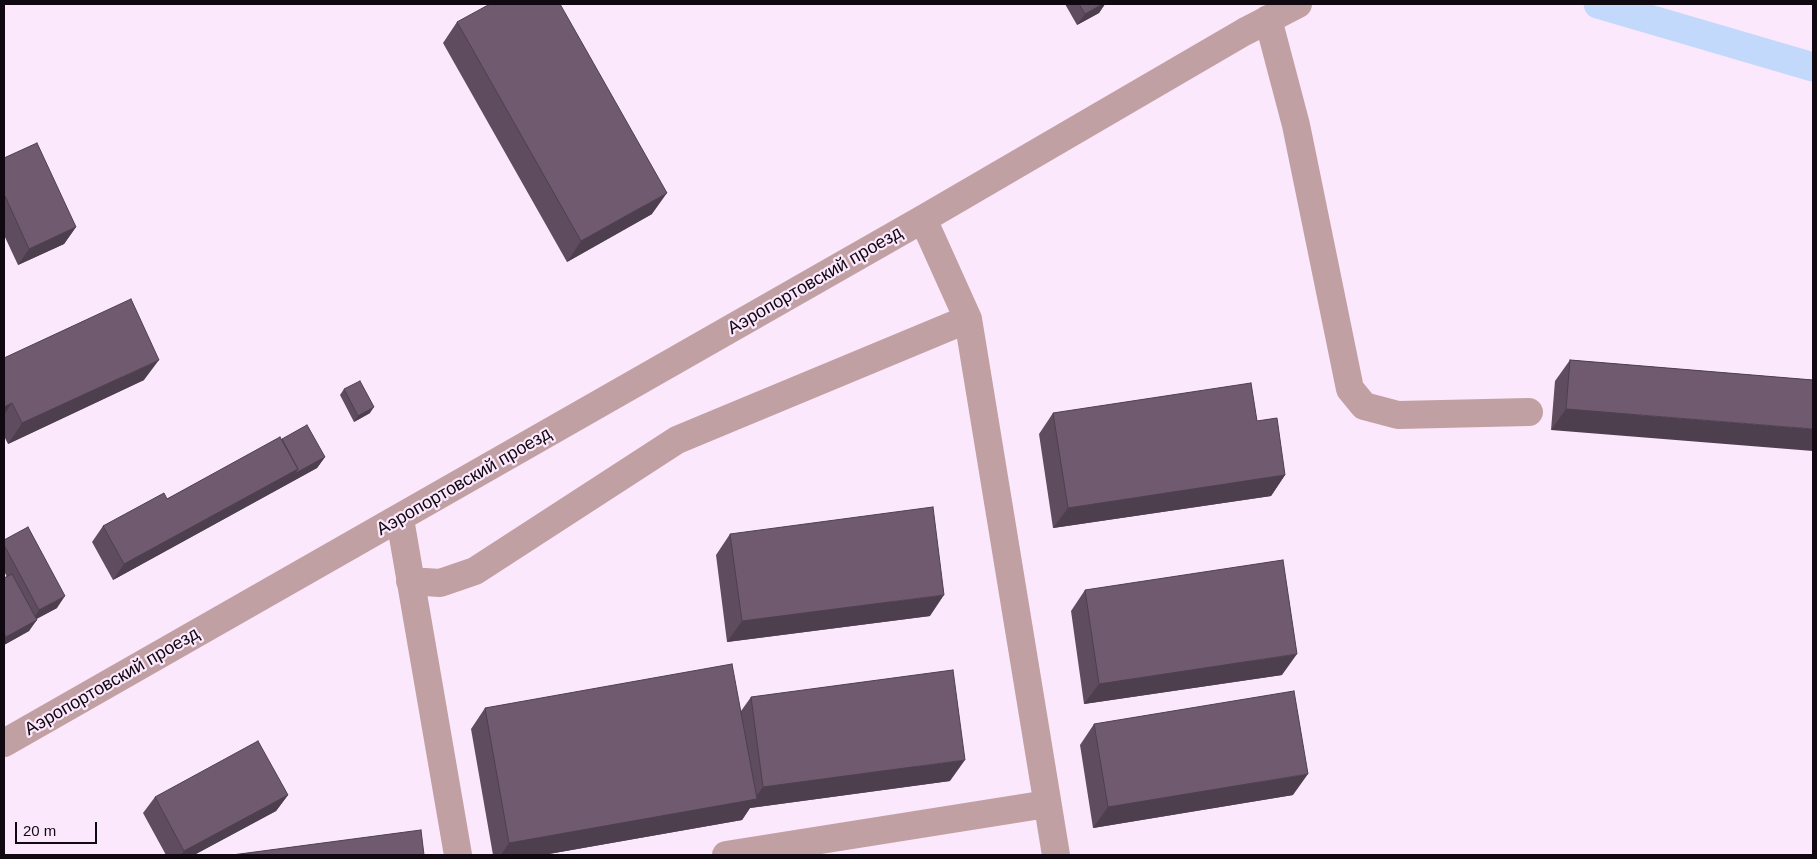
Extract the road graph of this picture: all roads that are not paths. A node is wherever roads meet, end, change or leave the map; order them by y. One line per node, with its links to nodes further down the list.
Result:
1 (1298, 4): 2 (street, Аэропортовский проезд)
2 (1268, 19): 3 (street, Аэропортовский проезд); 5 (street)
3 (923, 219): 4 (street); 6 (street, Аэропортовский проезд)
4 (968, 318): 7 (street); 9 (street)
5 (1529, 412)
6 (400, 519): 7 (street); 8 (street, Аэропортовский проезд)
7 (410, 581): 10 (street)
8 (4, 744)
9 (1048, 804): 11 (street); 12 (street)
10 (458, 855)
11 (726, 855)
12 (1056, 855)

